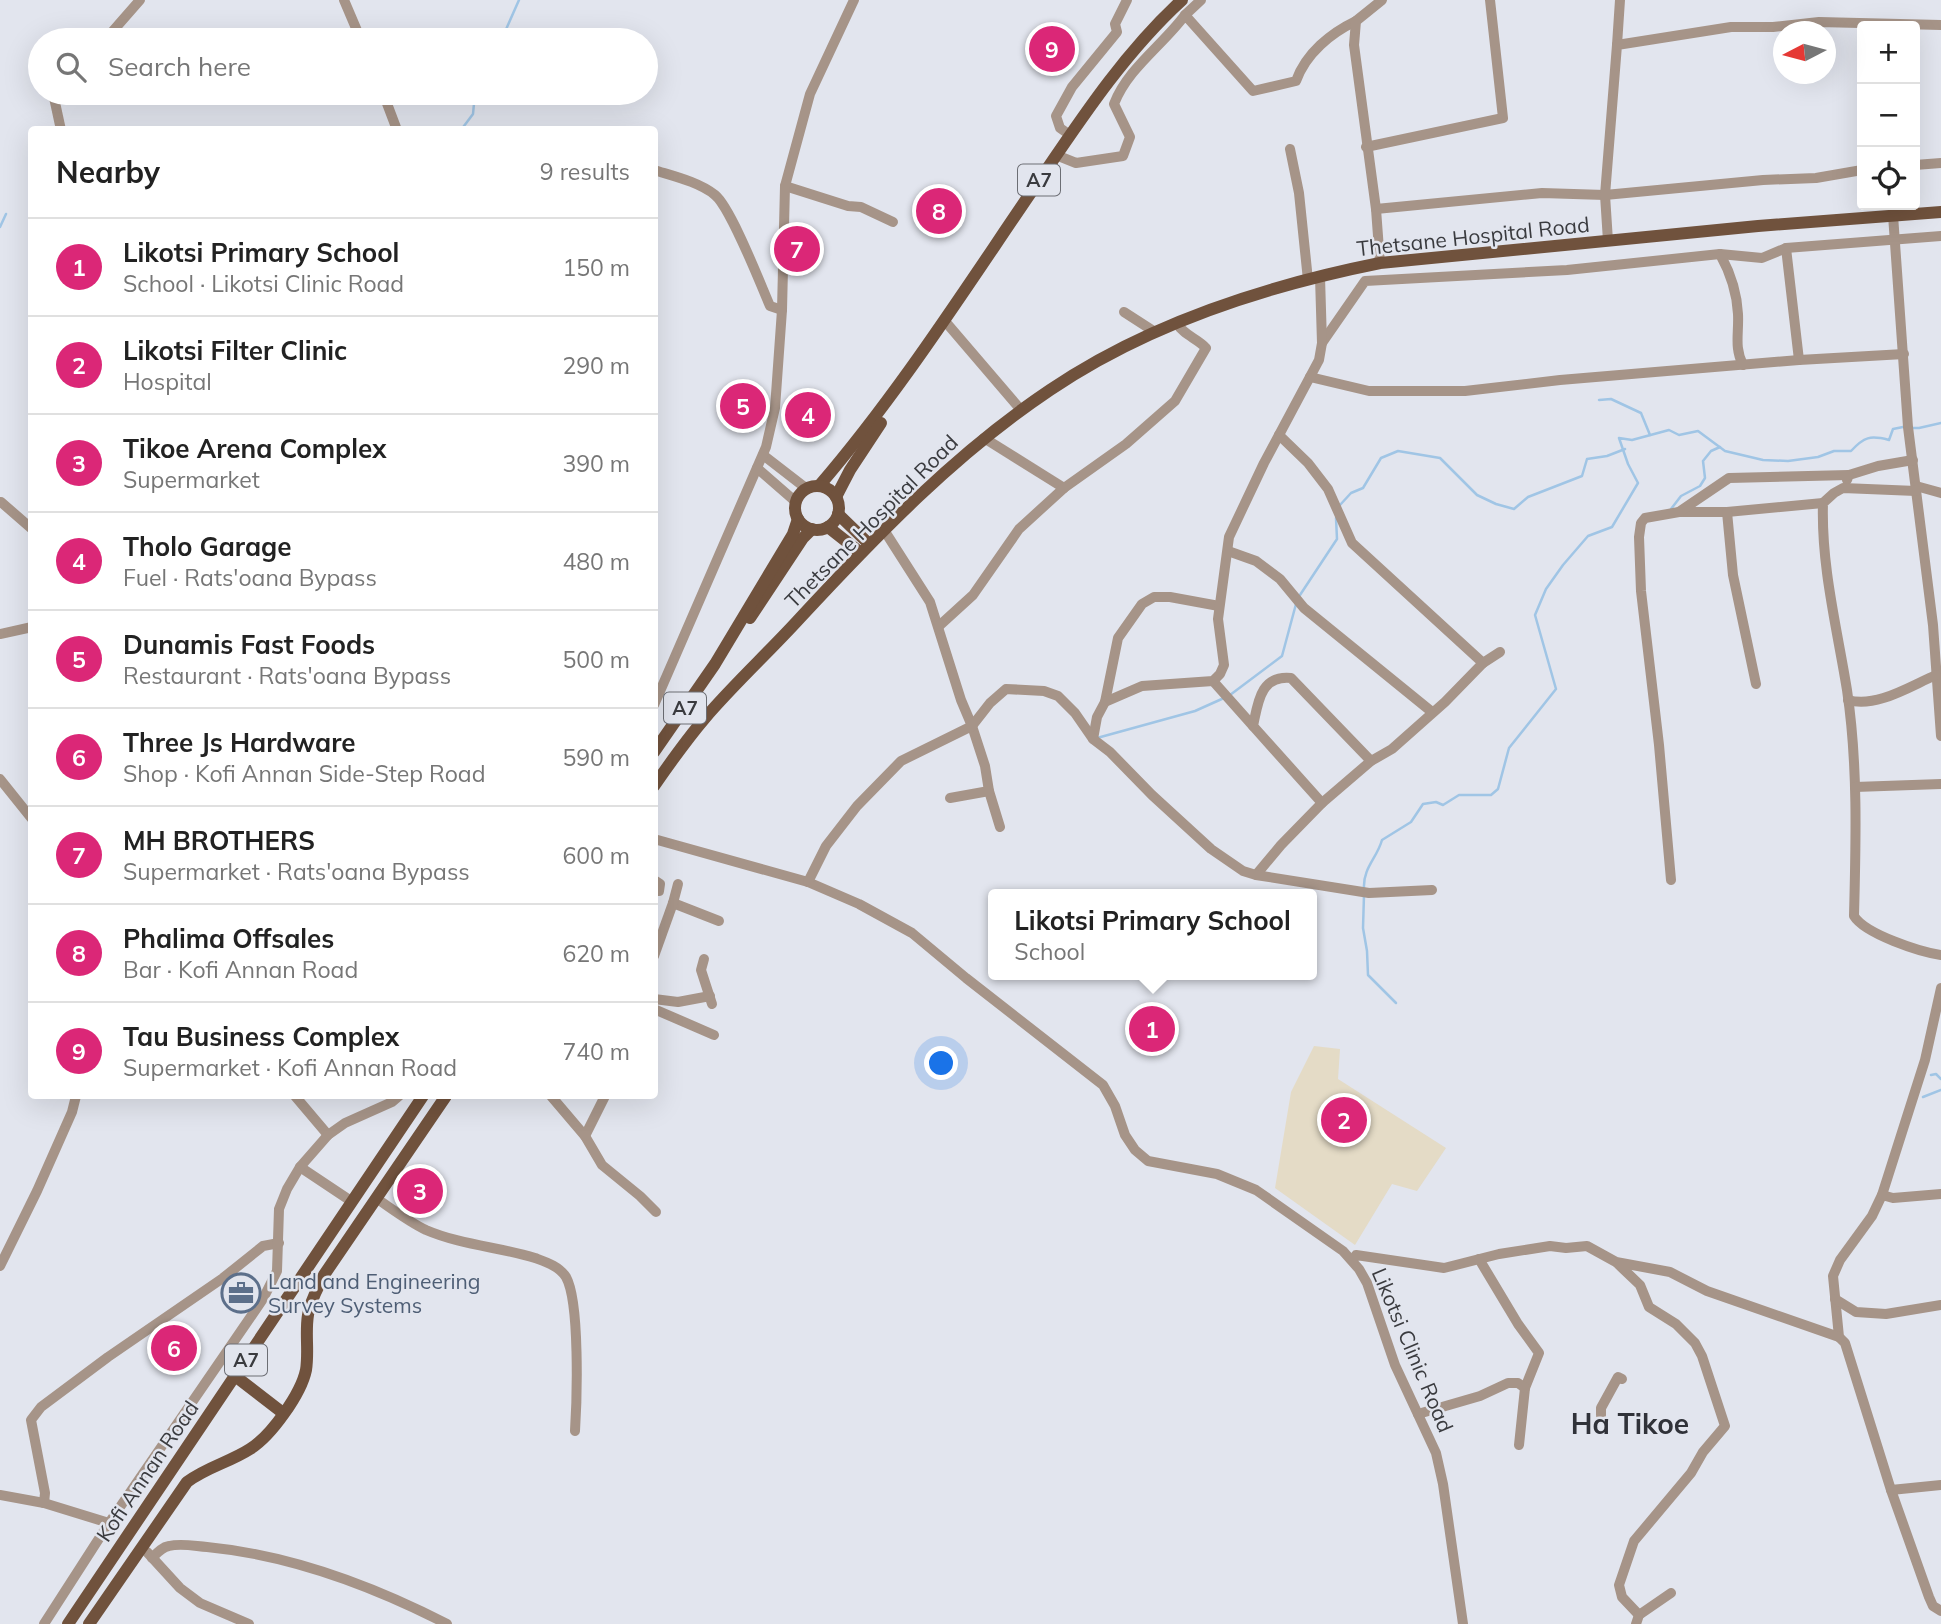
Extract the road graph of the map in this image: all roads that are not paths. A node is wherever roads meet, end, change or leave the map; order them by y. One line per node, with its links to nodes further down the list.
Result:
1 (140, 0): 13 (street)
2 (344, 0): 14 (street)
3 (854, 0): 28 (street)
4 (1127, 0): 20 (street)
5 (1182, 0): 20 (main road, A7)
6 (1201, 0): 10 (street)
7 (1490, 0): 21 (street)
8 (1620, 0): 15 (street)
9 (1380, 1): 11 (street)
10 (1185, 15): 11 (street); 23 (street)
11 (1356, 21): 21 (street)
12 (1941, 25): 15 (street)
13 (115, 28)
14 (356, 28)
15 (1618, 45): 29 (street)
16 (56, 105): 18 (street)
17 (388, 105): 19 (street)
18 (60, 126)
19 (395, 126)
20 (1070, 135): 23 (main road, A7)
21 (1366, 147): 30 (street)
22 (1290, 149): 40 (street)
23 (1056, 155): 43 (main road, A7)
24 (1941, 163): 25 (street)
25 (1920, 164)
26 (658, 171): 41 (street)
27 (1857, 171): 29 (street)
28 (785, 186): 33 (street); 41 (street)
29 (1605, 195): 30 (street); 36 (street)
30 (1376, 209): 39 (street)
31 (1941, 212): 32 (main road, Thetsane Hospital Road)
32 (1893, 215): 35 (street); 36 (main road, Thetsane Hospital Road)
33 (893, 222)
34 (1941, 236): 35 (street)
35 (1894, 239): 37 (street); 47 (street)
36 (1608, 241): 39 (main road, Thetsane Hospital Road)
37 (1786, 248): 38 (street); 48 (street)
38 (1720, 254): 46 (street); 49 (street)
39 (1380, 263): 40 (main road, Thetsane Hospital Road)
40 (1314, 278): 44 (main road, Thetsane Hospital Road); 46 (street)
41 (782, 310): 55 (street)
42 (1124, 312): 45 (street)
43 (944, 320): 50 (main road, A7); 52 (street)
44 (1177, 323): 45 (main road, Thetsane Hospital Road); 60 (street)
45 (1155, 332): 52 (main road, Thetsane Hospital Road)
46 (1322, 343): 51 (street)
47 (1905, 354): 48 (street); 56 (street)
48 (1799, 360): 49 (street)
49 (1743, 365): 51 (street)
50 (910, 371): 59 (main road, A7); 64 (main road, A7)
51 (1310, 377): 53 (street)
52 (1021, 410): 54 (main road, Thetsane Hospital Road)
53 (1279, 435): 77 (street); 84 (street)
54 (984, 438): 60 (street); 75 (main road, Thetsane Hospital Road)
55 (764, 455): 57 (street); 59 (street)
56 (1913, 460): 58 (street); 62 (street)
57 (757, 468): 66 (street); 89 (street)
58 (1849, 475): 61 (street); 68 (street)
59 (813, 487): 64 (main road); 66 (main road, A7)
60 (1064, 488): 80 (street)
61 (1843, 488): 62 (street); 67 (street)
62 (1916, 488): 63 (street); 79 (street)
63 (1941, 492)
64 (836, 497): 70 (main road)
65 (1, 502): 72 (street)
66 (796, 502): 71 (main road)
67 (1823, 503): 69 (street); 90 (street)
68 (1679, 512): 69 (street); 110 (street)
69 (1727, 512): 88 (street)
70 (838, 514): 73 (main road); 76 (main road)
71 (798, 519): 74 (main road); 85 (main road, A7)
72 (28, 525)
73 (828, 527): 74 (main road); 76 (main road)
74 (811, 529): 85 (main road, A7)
75 (884, 530): 76 (main road, Thetsane Hospital Road); 80 (street)
76 (865, 549): 100 (main road, Thetsane Hospital Road)
77 (1228, 551): 78 (street); 92 (street)
78 (1219, 606): 86 (street); 91 (street)
79 (1937, 624): 87 (street)
80 (939, 626): 93 (street)
81 (28, 628): 82 (street)
82 (0, 634)
83 (1500, 652): 84 (street)
84 (1483, 663): 92 (street)
85 (715, 664): 97 (main road, A7)
86 (1213, 681): 91 (street); 94 (street)
87 (1938, 682): 90 (street); 95 (street)
88 (1756, 684)
89 (658, 696)
90 (1848, 700): 102 (street)
91 (1105, 702): 96 (street)
92 (1432, 712): 98 (street)
93 (972, 726): 96 (street); 103 (street); 111 (street)
94 (1253, 726): 98 (street); 105 (street)
95 (1941, 736)
96 (1093, 739): 109 (street)
97 (658, 746)
98 (1371, 761): 105 (street)
99 (0, 779): 106 (street)
100 (658, 781)
101 (1941, 784): 102 (street)
102 (1854, 787): 117 (street)
103 (989, 791): 104 (street); 107 (street)
104 (950, 798)
105 (1322, 803): 109 (street)
106 (28, 814)
107 (1000, 827)
108 (658, 840): 111 (street, Likotsi Clinic Road)
109 (1256, 875): 113 (street)
110 (1671, 880)
111 (808, 881): 140 (street, Likotsi Clinic Road)
112 (678, 884): 114 (street)
113 (1432, 890)
114 (673, 902): 115 (street); 116 (street)
115 (719, 920)
116 (658, 945)
117 (1941, 955)
118 (704, 959): 120 (street)
119 (1941, 988): 134 (street)
120 (658, 1000)
121 (658, 1011): 122 (street)
122 (713, 1035)
123 (75, 1099): 142 (street)
124 (298, 1099): 130 (street)
125 (395, 1099): 130 (street)
126 (421, 1099): 136 (main road, Kofi Annan Road / A7)
127 (444, 1099): 135 (main road)
128 (554, 1099): 131 (street)
129 (604, 1099): 131 (street)
130 (328, 1135): 132 (street)
131 (585, 1136): 137 (street)
132 (300, 1167): 136 (street); 138 (street)
133 (1941, 1194): 134 (street)
134 (1882, 1195): 143 (street)
135 (376, 1198): 149 (main road); 152 (street)
136 (351, 1201): 146 (main road, Kofi Annan Road / A7)
137 (656, 1212)
138 (279, 1243): 157 (street); 158 (street)
139 (1479, 1259): 140 (street); 141 (street); 148 (street)
140 (1353, 1260): 150 (street, Likotsi Clinic Road)
141 (1616, 1262): 145 (street); 162 (street)
142 (0, 1266)
143 (1835, 1299): 144 (street); 145 (street)
144 (1941, 1306)
145 (1839, 1337): 155 (street)
146 (235, 1376): 149 (main road); 164 (main road, Kofi Annan Road / A7)
147 (1622, 1379): 151 (street)
148 (1525, 1388): 150 (street); 153 (street)
149 (283, 1413): 159 (main road)
150 (1418, 1414): 168 (street, Likotsi Clinic Road)
151 (1601, 1415)
152 (575, 1431)
153 (1519, 1445)
154 (1941, 1485): 155 (street)
155 (1891, 1490): 161 (street)
156 (0, 1495): 157 (street)
157 (44, 1503): 158 (street)
158 (109, 1523): 163 (street)
159 (147, 1552): 165 (main road); 166 (street); 167 (street)
160 (1671, 1593): 162 (street)
161 (1941, 1611)
162 (1637, 1619)
163 (44, 1624)
164 (68, 1624)
165 (89, 1624)
166 (248, 1624)
167 (447, 1624)
168 (1463, 1624)

